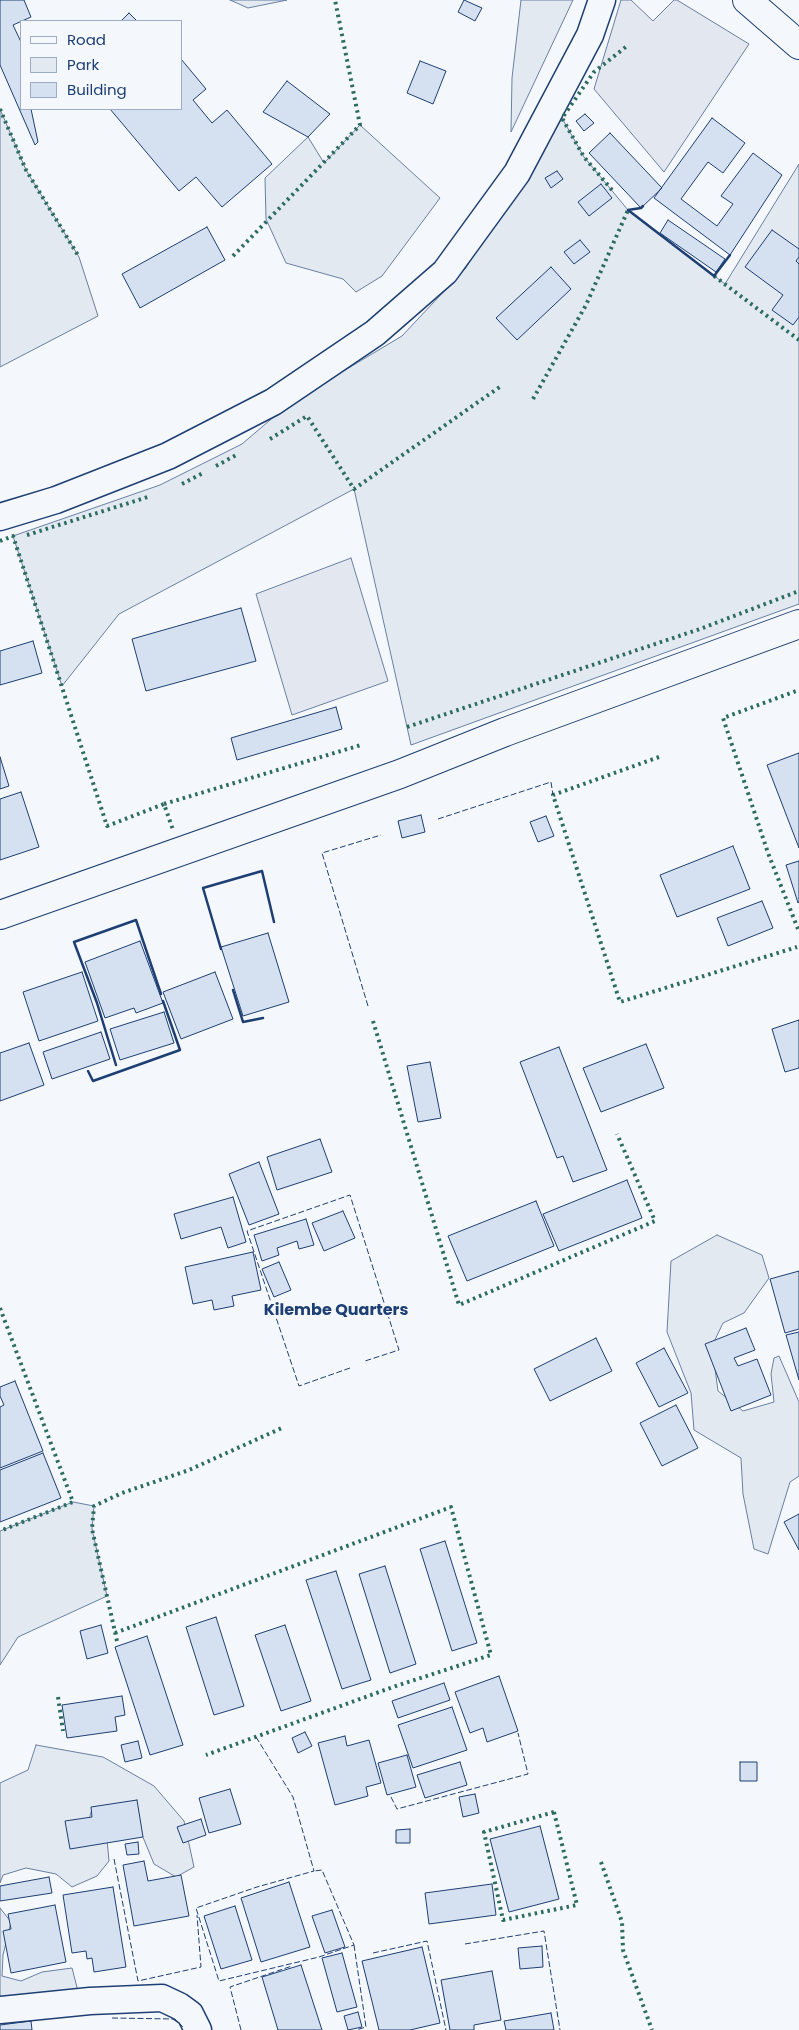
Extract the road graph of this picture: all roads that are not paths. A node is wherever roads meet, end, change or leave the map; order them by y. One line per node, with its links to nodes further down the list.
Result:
1 (602, 0): 4 (street)
2 (747, 0): 3 (main road)
3 (799, 45)
4 (0, 517)
5 (799, 624): 6 (main road)
6 (0, 915)
7 (0, 2010): 8 (street)
8 (198, 2030)

